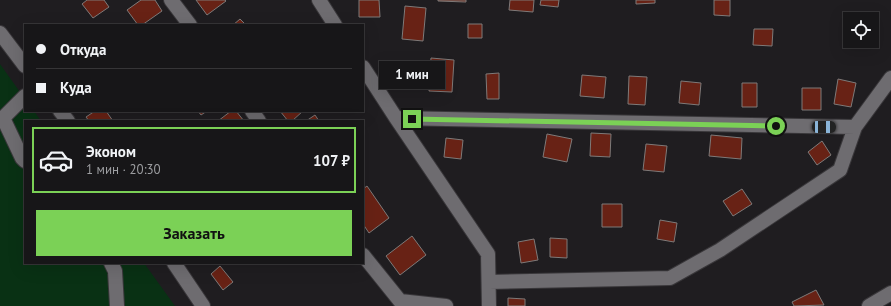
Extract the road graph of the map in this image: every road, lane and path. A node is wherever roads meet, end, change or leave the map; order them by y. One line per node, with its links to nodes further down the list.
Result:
1 (171, 0): 3 (street)
2 (319, 0): 4 (street)
3 (189, 24)
4 (334, 24)
5 (0, 33): 6 (street)
6 (24, 65)
7 (364, 69): 11 (street)
8 (891, 78): 13 (street)
9 (24, 97): 14 (street)
10 (61, 112): 12 (street)
11 (396, 118): 13 (street); 18 (street)
12 (67, 120)
13 (855, 127): 18 (street)
14 (24, 160)
15 (364, 256): 22 (street)
16 (112, 264): 20 (street)
17 (175, 264): 21 (street)
18 (489, 282): 23 (street)
19 (891, 293): 24 (street)
20 (117, 306)
21 (203, 306)
22 (446, 306)
23 (489, 306)
24 (869, 306)

